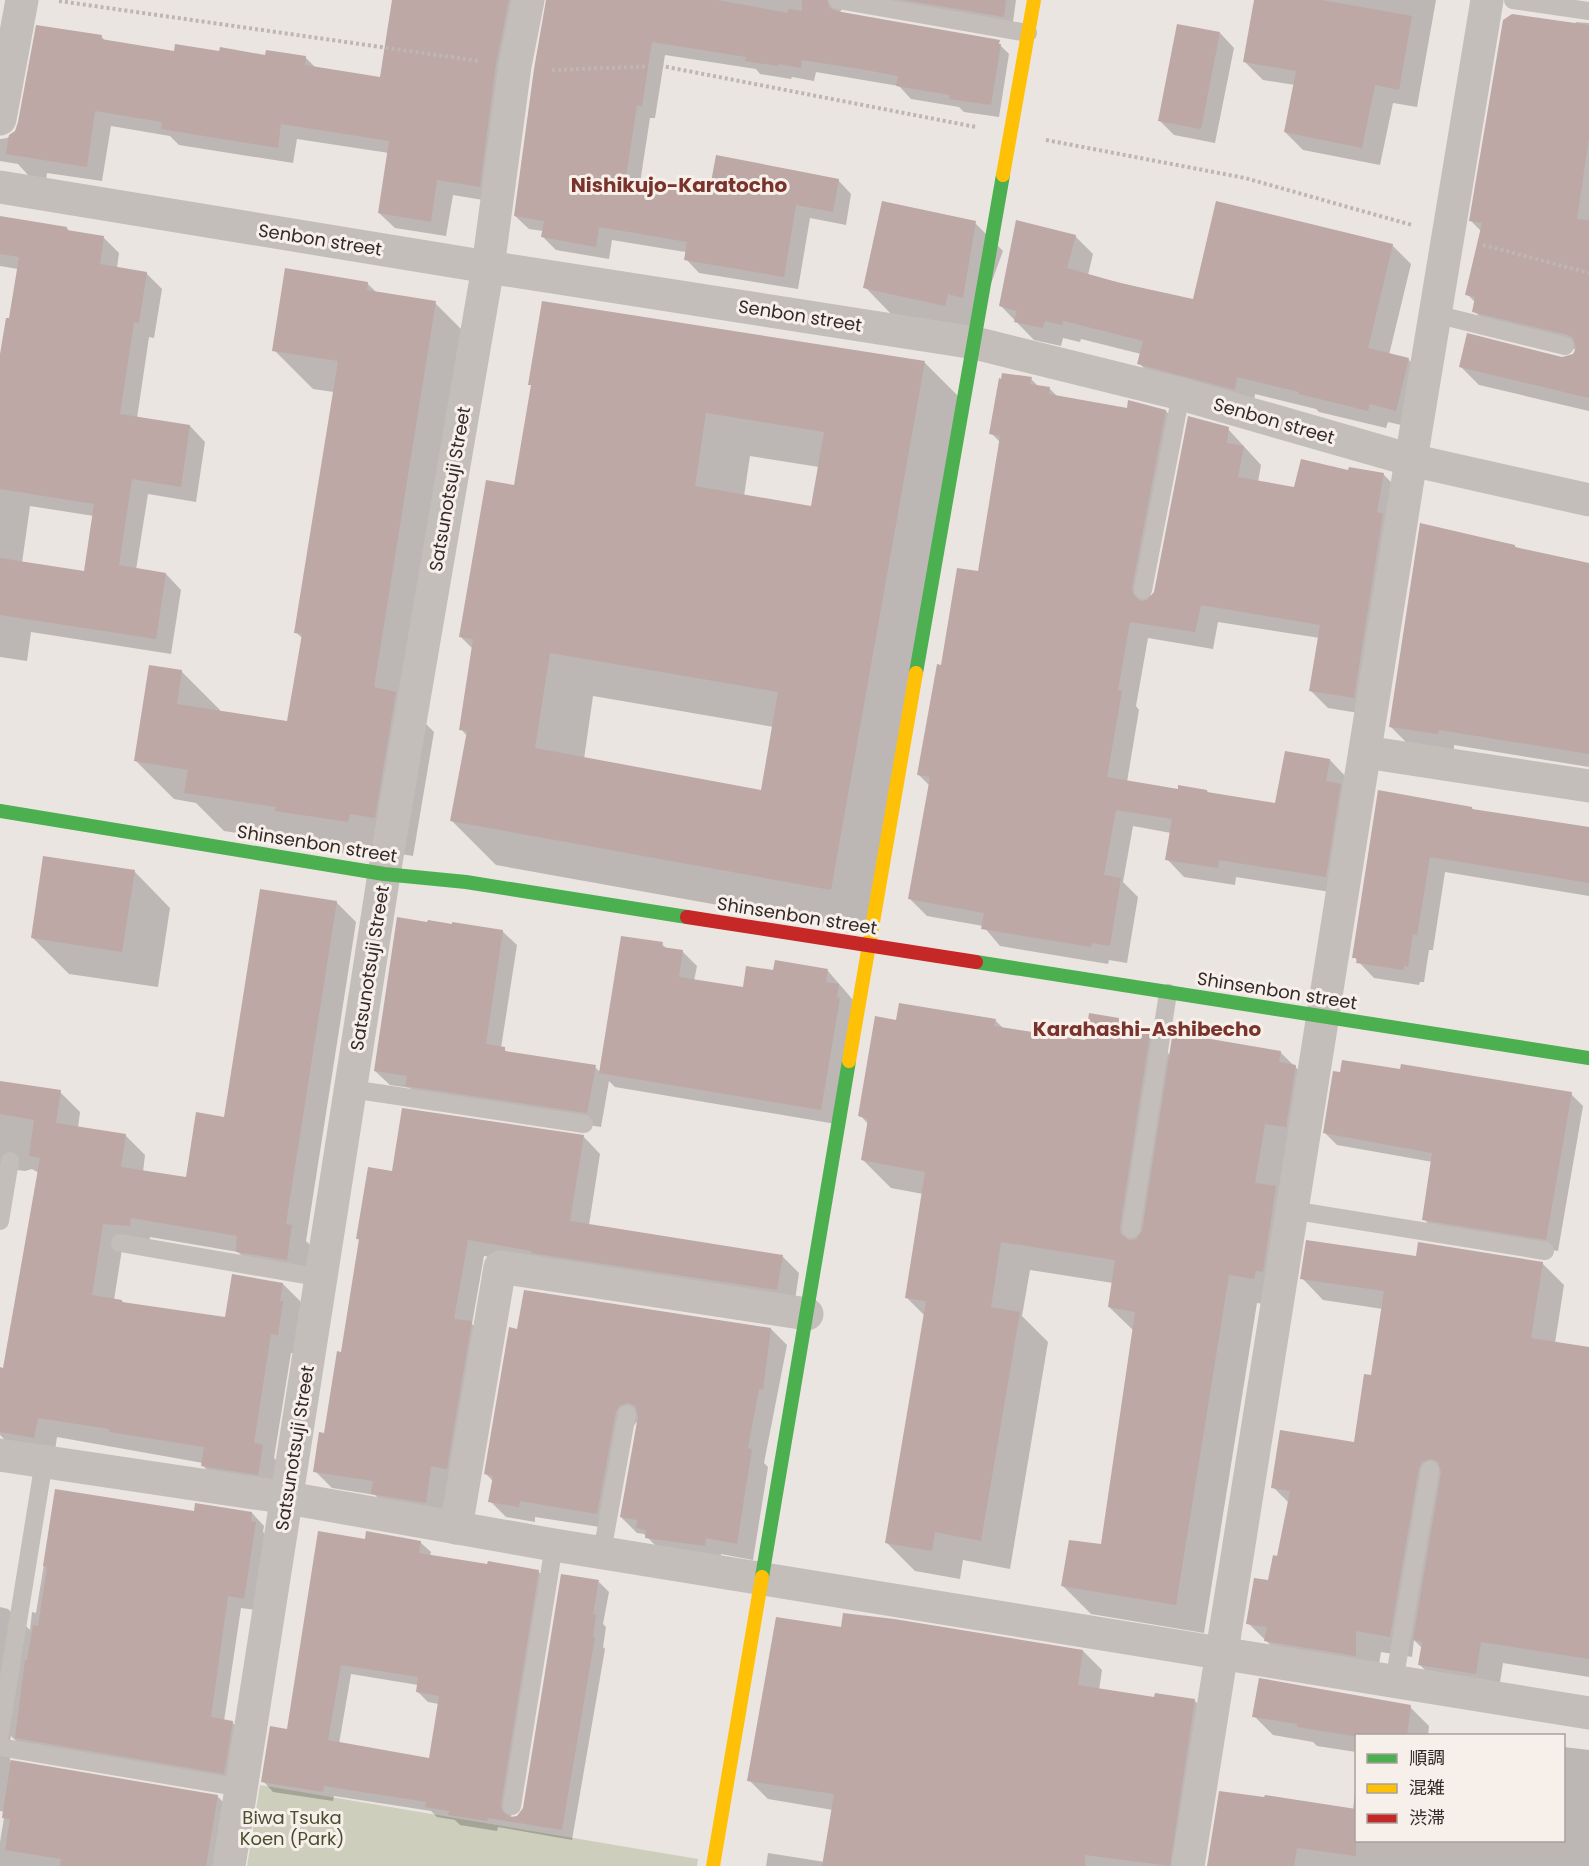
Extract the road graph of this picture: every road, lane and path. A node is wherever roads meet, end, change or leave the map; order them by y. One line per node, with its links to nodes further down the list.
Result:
1 (22, 0): 11 (street)
2 (55, 0): 10 (path)
3 (528, 0): 10 (street, Satsunotsuji Street)
4 (838, 0): 9 (lane)
5 (1034, 0): 9 (street)
6 (1487, 0): 14 (street)
7 (1513, 0): 8 (lane)
8 (1589, 11)
9 (1028, 33): 12 (street)
10 (515, 66): 12 (path); 15 (street, Satsunotsuji Street)
11 (0, 119)
12 (1011, 134): 14 (path); 18 (street)
13 (0, 187): 15 (street, Senbon street)
14 (1448, 236): 16 (path); 17 (street)
15 (488, 267): 18 (street, Senbon street); 27 (street, Satsunotsuji Street)
16 (1589, 273)
17 (1435, 314): 19 (lane); 21 (street)
18 (975, 343): 20 (street, Senbon street); 28 (street)
19 (1565, 346)
20 (1180, 394): 21 (street, Senbon street); 23 (lane)
21 (1411, 460): 22 (street, Senbon street); 24 (street)
22 (1589, 500)
23 (1143, 590)
24 (1365, 752): 25 (street); 30 (street)
25 (1589, 786)
26 (0, 811): 27 (street, Shinsenbon street)
27 (384, 874): 28 (street, Shinsenbon street); 32 (street, Satsunotsuji Street)
28 (868, 946): 29 (street, Shinsenbon street); 41 (street)
29 (1168, 993): 30 (street, Shinsenbon street); 37 (lane)
30 (1323, 1016): 31 (street, Shinsenbon street); 35 (street)
31 (1589, 1058)
32 (351, 1089): 33 (lane); 40 (street, Satsunotsuji Street)
33 (584, 1124)
34 (9, 1161): 36 (lane)
35 (1291, 1210): 39 (lane); 51 (street)
36 (0, 1221)
37 (1131, 1228)
38 (120, 1243): 40 (lane)
39 (1545, 1251)
40 (322, 1278): 46 (street, Satsunotsuji Street)
41 (807, 1314): 47 (street); 50 (street)
42 (627, 1414): 49 (lane)
43 (0, 1455): 44 (street)
44 (44, 1461): 46 (street); 54 (lane)
45 (1430, 1470): 52 (lane)
46 (288, 1498): 47 (street); 56 (street, Satsunotsuji Street)
47 (456, 1528): 48 (street)
48 (554, 1545): 49 (street); 57 (lane)
49 (602, 1552): 50 (street)
50 (762, 1578): 51 (street); 59 (street)
51 (1220, 1654): 52 (street); 60 (street)
52 (1394, 1682): 53 (street)
53 (1589, 1713)
54 (0, 1733)
55 (0, 1747): 56 (lane)
56 (242, 1788): 58 (street, Satsunotsuji Street)
57 (512, 1806)
58 (229, 1866)
59 (713, 1866)
60 (1188, 1866)

